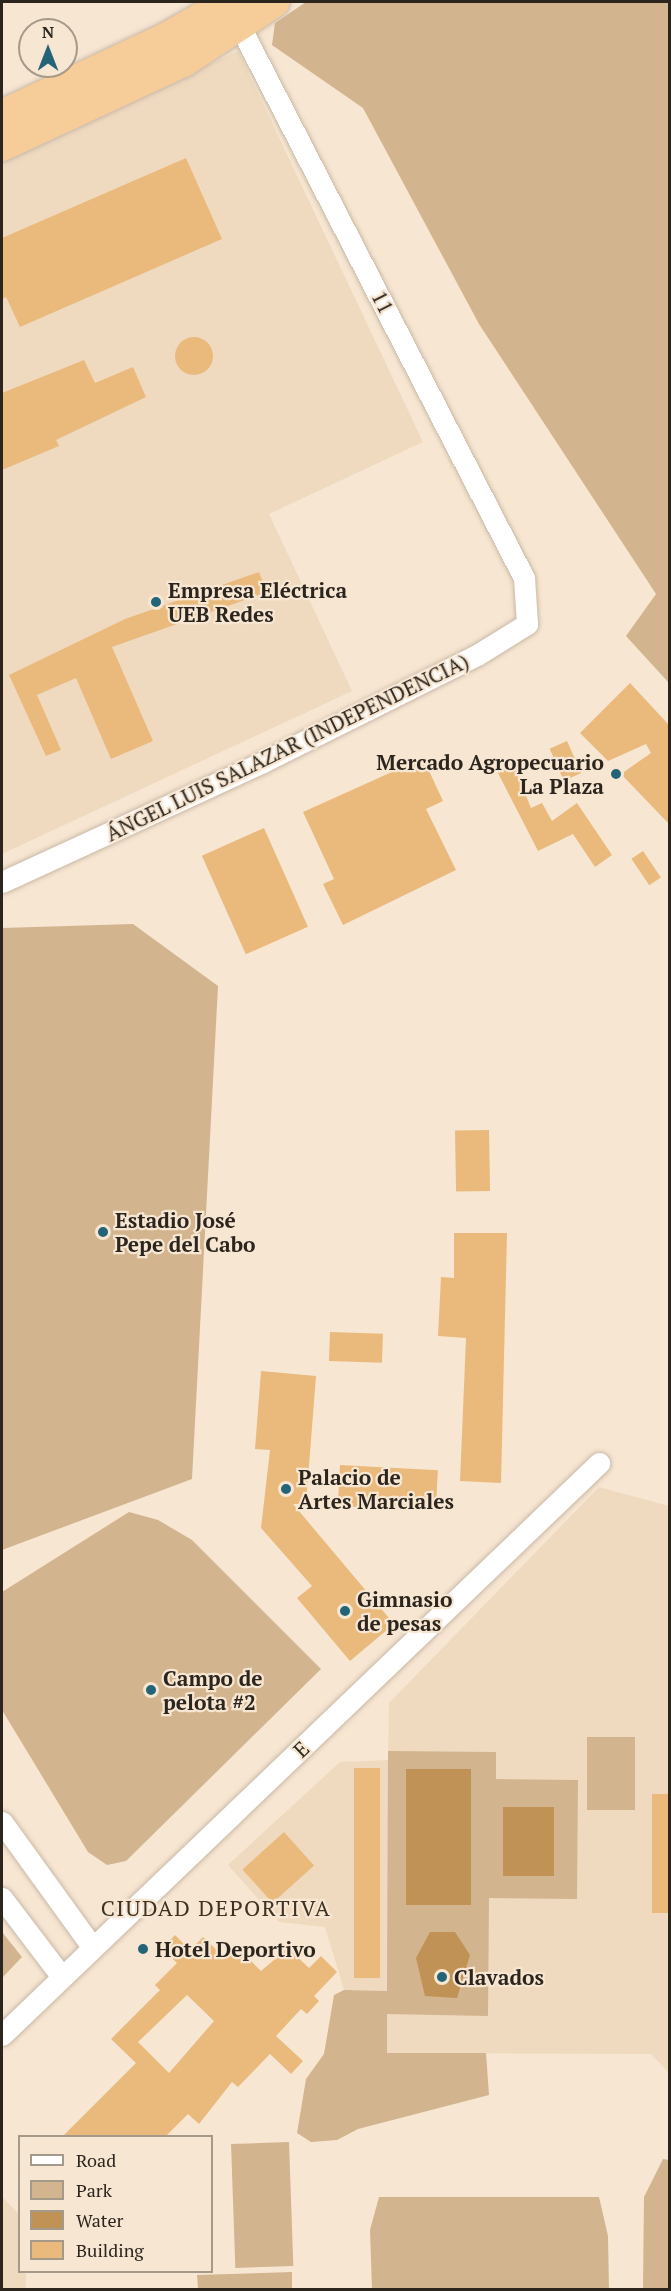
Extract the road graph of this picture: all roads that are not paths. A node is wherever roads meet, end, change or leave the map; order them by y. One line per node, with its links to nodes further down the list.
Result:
1 (273, 2): 2 (highway)
2 (233, 11): 3 (highway); 4 (highway); 5 (street, 11)
3 (2, 116)
4 (2, 145)
5 (524, 578): 6 (street, ÁNGEL LUIS SALAZAR (INDEPENDENCIA))
6 (2, 882)
7 (599, 1463): 10 (street, E)
8 (2, 1822): 10 (street)
9 (2, 1898): 11 (street)
10 (93, 1948): 11 (street, E)
11 (62, 1977): 12 (street, E)
12 (2, 2035)

